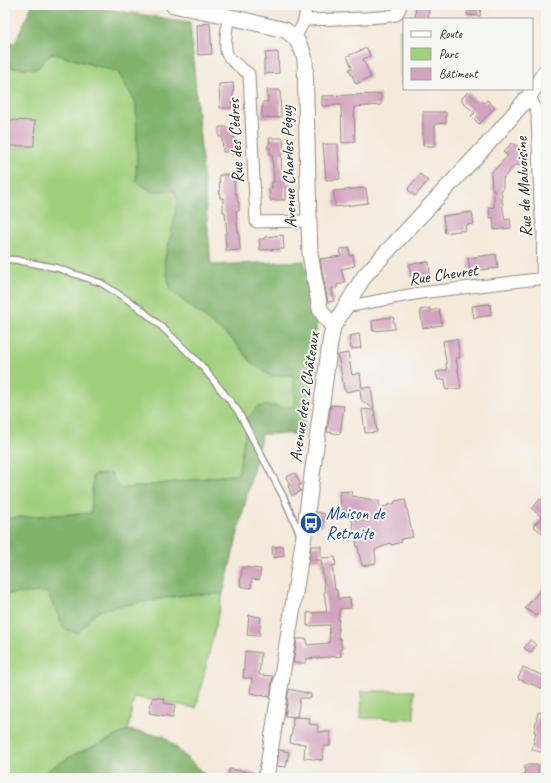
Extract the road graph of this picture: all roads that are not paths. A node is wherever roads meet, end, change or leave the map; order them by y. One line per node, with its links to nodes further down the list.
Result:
1 (173, 5): 4 (main road)
2 (306, 5): 5 (street)
3 (401, 5): 5 (street)
4 (228, 16): 6 (main road); 12 (street, Rue des Cèdres)
5 (305, 19): 6 (street)
6 (295, 37): 12 (main road, Avenue Charles Péguy)
7 (546, 72): 8 (main road, Avenue des 2 Châteaux)
8 (533, 89)
9 (532, 90): 10 (main road, Avenue des 2 Châteaux)
10 (528, 96): 11 (street, Rue de Malvoisine); 15 (main road, Avenue des 2 Châteaux)
11 (542, 151): 14 (street, Rue de Malvoisine)
12 (309, 221): 16 (main road, Avenue Charles Péguy)
13 (5, 259): 17 (lane)
14 (544, 278): 15 (street, Rue Chevret)
15 (345, 307): 16 (main road, Avenue des 2 Châteaux)
16 (333, 327): 17 (main road, Avenue des 2 Châteaux)
17 (303, 542): 18 (main road, Avenue des 2 Châteaux)
18 (266, 778)

